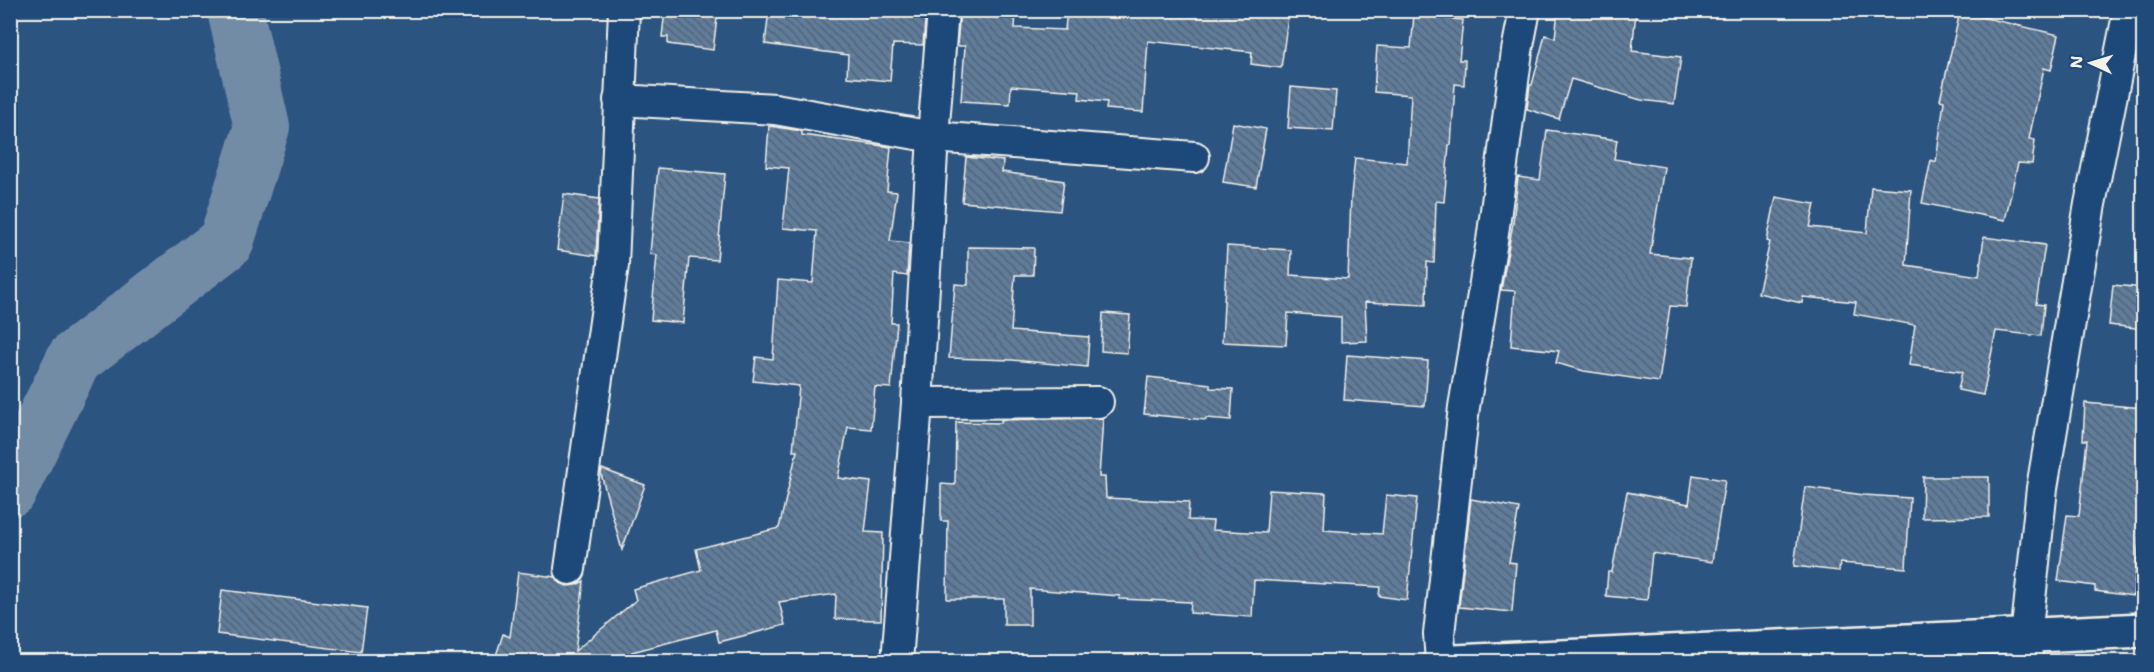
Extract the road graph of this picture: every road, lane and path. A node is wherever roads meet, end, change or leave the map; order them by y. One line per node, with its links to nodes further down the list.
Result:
1 (624, 10): 5 (street)
2 (943, 10): 6 (street)
3 (1525, 10): 14 (street)
4 (2129, 10): 12 (street)
5 (619, 100): 6 (street); 10 (street)
6 (933, 137): 7 (street); 8 (street)
7 (1194, 157)
8 (917, 402): 9 (street); 13 (street)
9 (1098, 402)
10 (570, 569)
11 (2144, 630): 12 (main road)
12 (2027, 649): 15 (main road)
13 (897, 662)
14 (1440, 662)
15 (1455, 662)

